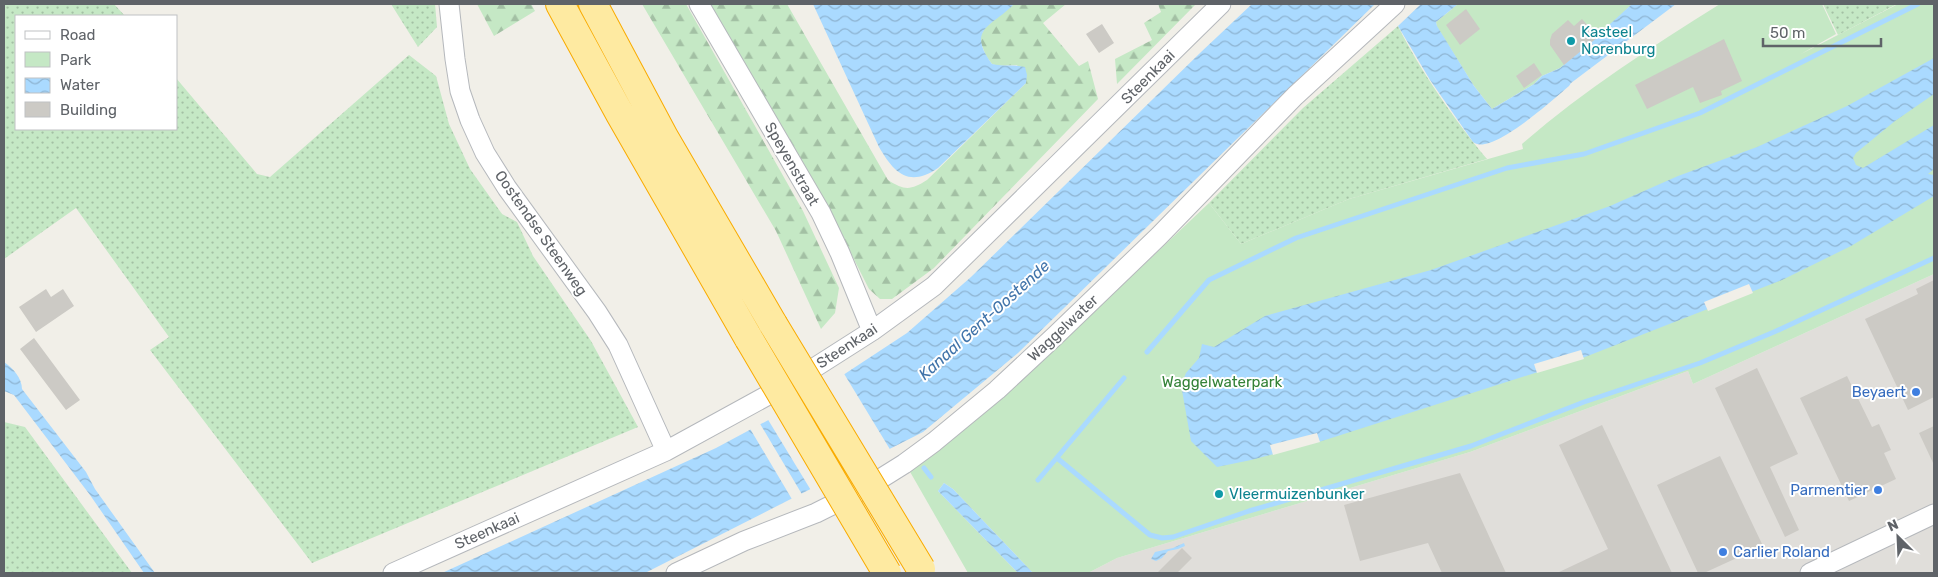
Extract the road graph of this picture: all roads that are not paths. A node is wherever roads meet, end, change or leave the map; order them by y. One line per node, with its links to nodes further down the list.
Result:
1 (449, 4): 8 (street, Oostendse Steenweg)
2 (560, 4): 13 (highway, bridge)
3 (593, 4): 10 (highway, bridge)
4 (699, 4): 7 (street, Speyenstraat)
5 (1221, 4): 7 (street, Steenkaai)
6 (1395, 4): 12 (street, Waggelwater)
7 (872, 331): 8 (street, Steenkaai)
8 (666, 451): 11 (street, Steenkaai)
9 (1934, 514): 14 (street)
10 (922, 571)
11 (393, 573)
12 (676, 573)
13 (887, 573)
14 (1810, 573)

